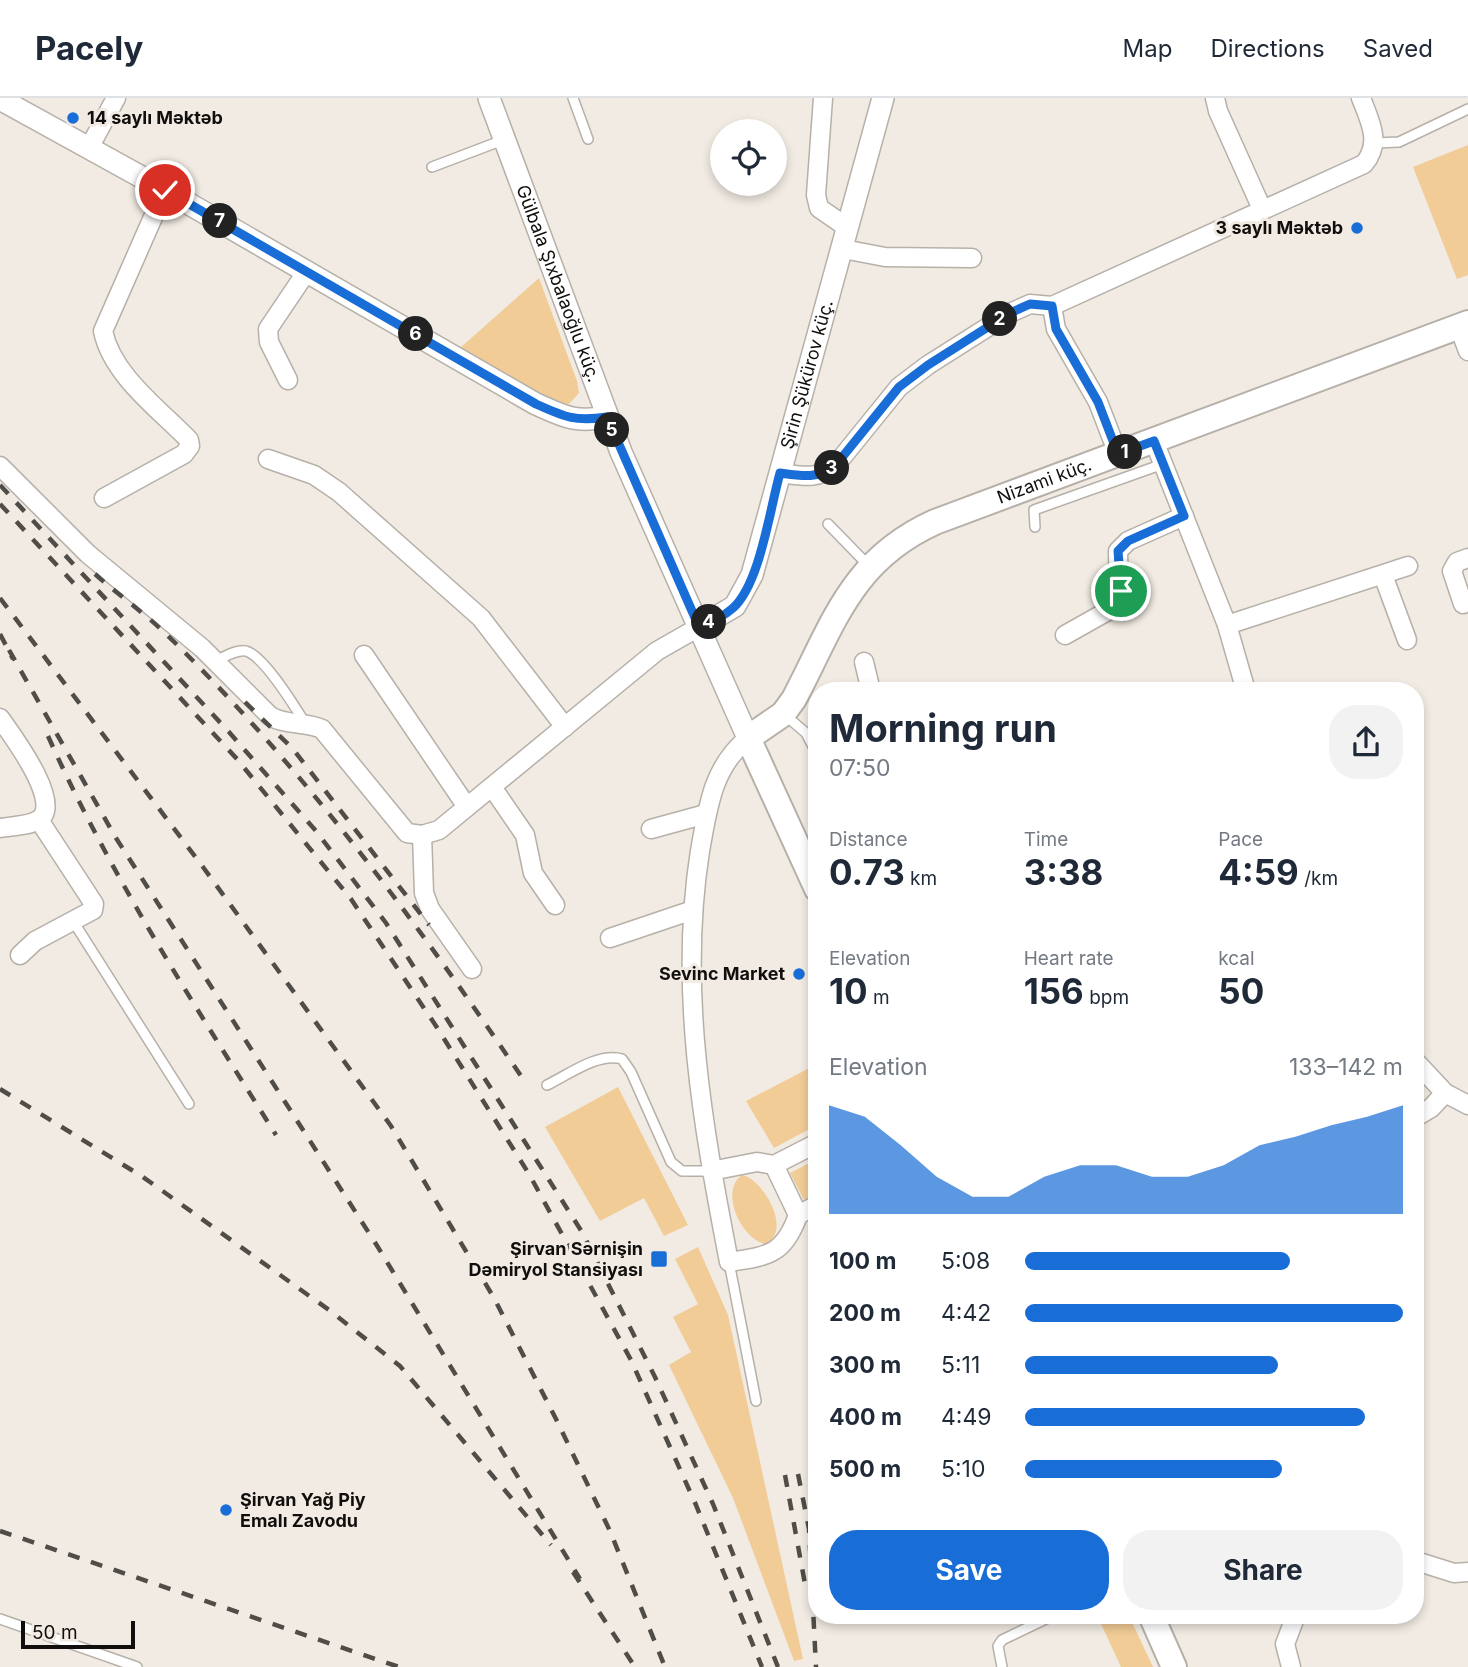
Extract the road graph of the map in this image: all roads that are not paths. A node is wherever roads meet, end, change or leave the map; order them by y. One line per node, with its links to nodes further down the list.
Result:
1 (116, 98): 13 (street)
2 (489, 98): 10 (street, Gülbala Şıxbalaoğlu küç.)
3 (573, 98): 11 (lane)
4 (823, 98): 17 (street)
5 (883, 98): 17 (street, Şirin Şükürov küç.)
6 (1215, 98): 16 (street)
7 (1361, 98): 12 (street)
8 (0, 99): 13 (street)
9 (1468, 108): 12 (lane)
10 (505, 139): 14 (lane); 24 (street, Gülbala Şıxbalaoğlu küç.)
11 (588, 139)
12 (1375, 143): 16 (street)
13 (89, 148): 15 (street)
14 (432, 167)
15 (165, 190): 19 (street); 31 (street)
16 (1262, 209): 20 (street)
17 (845, 238): 18 (street); 30 (street, Şirin Şükürov küç.)
18 (972, 258)
19 (307, 271): 23 (street); 24 (street)
20 (1052, 306): 26 (street); 30 (street)
21 (1463, 325): 22 (street); 25 (main road, Nizami küç.)
22 (1468, 351)
23 (288, 380)
24 (607, 417): 41 (street, Gülbala Şıxbalaoğlu küç.)
25 (1154, 441): 26 (main road, Nizami küç.); 28 (street)
26 (1118, 454): 36 (main road, Nizami küç.)
27 (268, 459): 52 (street)
28 (1165, 464): 32 (street); 34 (lane)
29 (0, 466): 45 (street)
30 (780, 473): 41 (street, Şirin Şükürov küç.)
31 (104, 498)
32 (1184, 516): 40 (street); 42 (street)
33 (828, 524): 36 (lane)
34 (1035, 527)
35 (1468, 558): 39 (street)
36 (869, 566): 49 (main road, Nizami küç.)
37 (1408, 566): 38 (street)
38 (1382, 575): 40 (street); 43 (street)
39 (1463, 604)
40 (1227, 625): 48 (street)
41 (699, 627): 52 (street); 54 (street, Gülbala Şıxbalaoğlu küç.)
42 (1065, 635)
43 (1407, 640)
44 (364, 655): 56 (street)
45 (215, 661): 51 (street); 51 (lane)
46 (864, 662): 47 (street)
47 (869, 682)
48 (1243, 682)
49 (783, 714): 53 (lane); 54 (main road, Nizami küç.)
50 (0, 718): 58 (street)
51 (305, 723): 61 (street)
52 (565, 727): 55 (street)
53 (808, 737)
54 (748, 738): 57 (street); 62 (main road, Gülbala Şıxbalaoğlu küç.)
55 (492, 787): 56 (street); 63 (street)
56 (467, 807): 61 (street)
57 (706, 814): 60 (street); 64 (street)
58 (38, 820): 59 (street); 65 (street)
59 (0, 828)
60 (651, 829)
61 (422, 835): 68 (street)
62 (808, 869)
63 (555, 905)
64 (693, 910): 66 (street); 77 (street)
65 (73, 921): 67 (street); 72 (lane)
66 (610, 938)
67 (20, 955)
68 (472, 969)
69 (1424, 1071): 71 (street)
70 (547, 1085): 77 (lane)
71 (1445, 1093): 73 (street); 74 (street)
72 (190, 1104)
73 (1468, 1105)
74 (1424, 1112)
75 (808, 1148): 76 (street)
76 (774, 1165): 77 (street); 79 (street)
77 (711, 1171): 80 (street)
78 (808, 1210): 79 (street)
79 (798, 1215): 80 (street)
80 (729, 1262): 81 (lane)
81 (756, 1401)
82 (1424, 1564): 83 (street)
83 (1468, 1572)
84 (0, 1619): 88 (lane)
85 (1035, 1624): 89 (lane)
86 (1155, 1624): 90 (main road)
87 (1293, 1624): 91 (street)
88 (137, 1667)
89 (1002, 1667)
90 (1174, 1667)
91 (1292, 1667)

